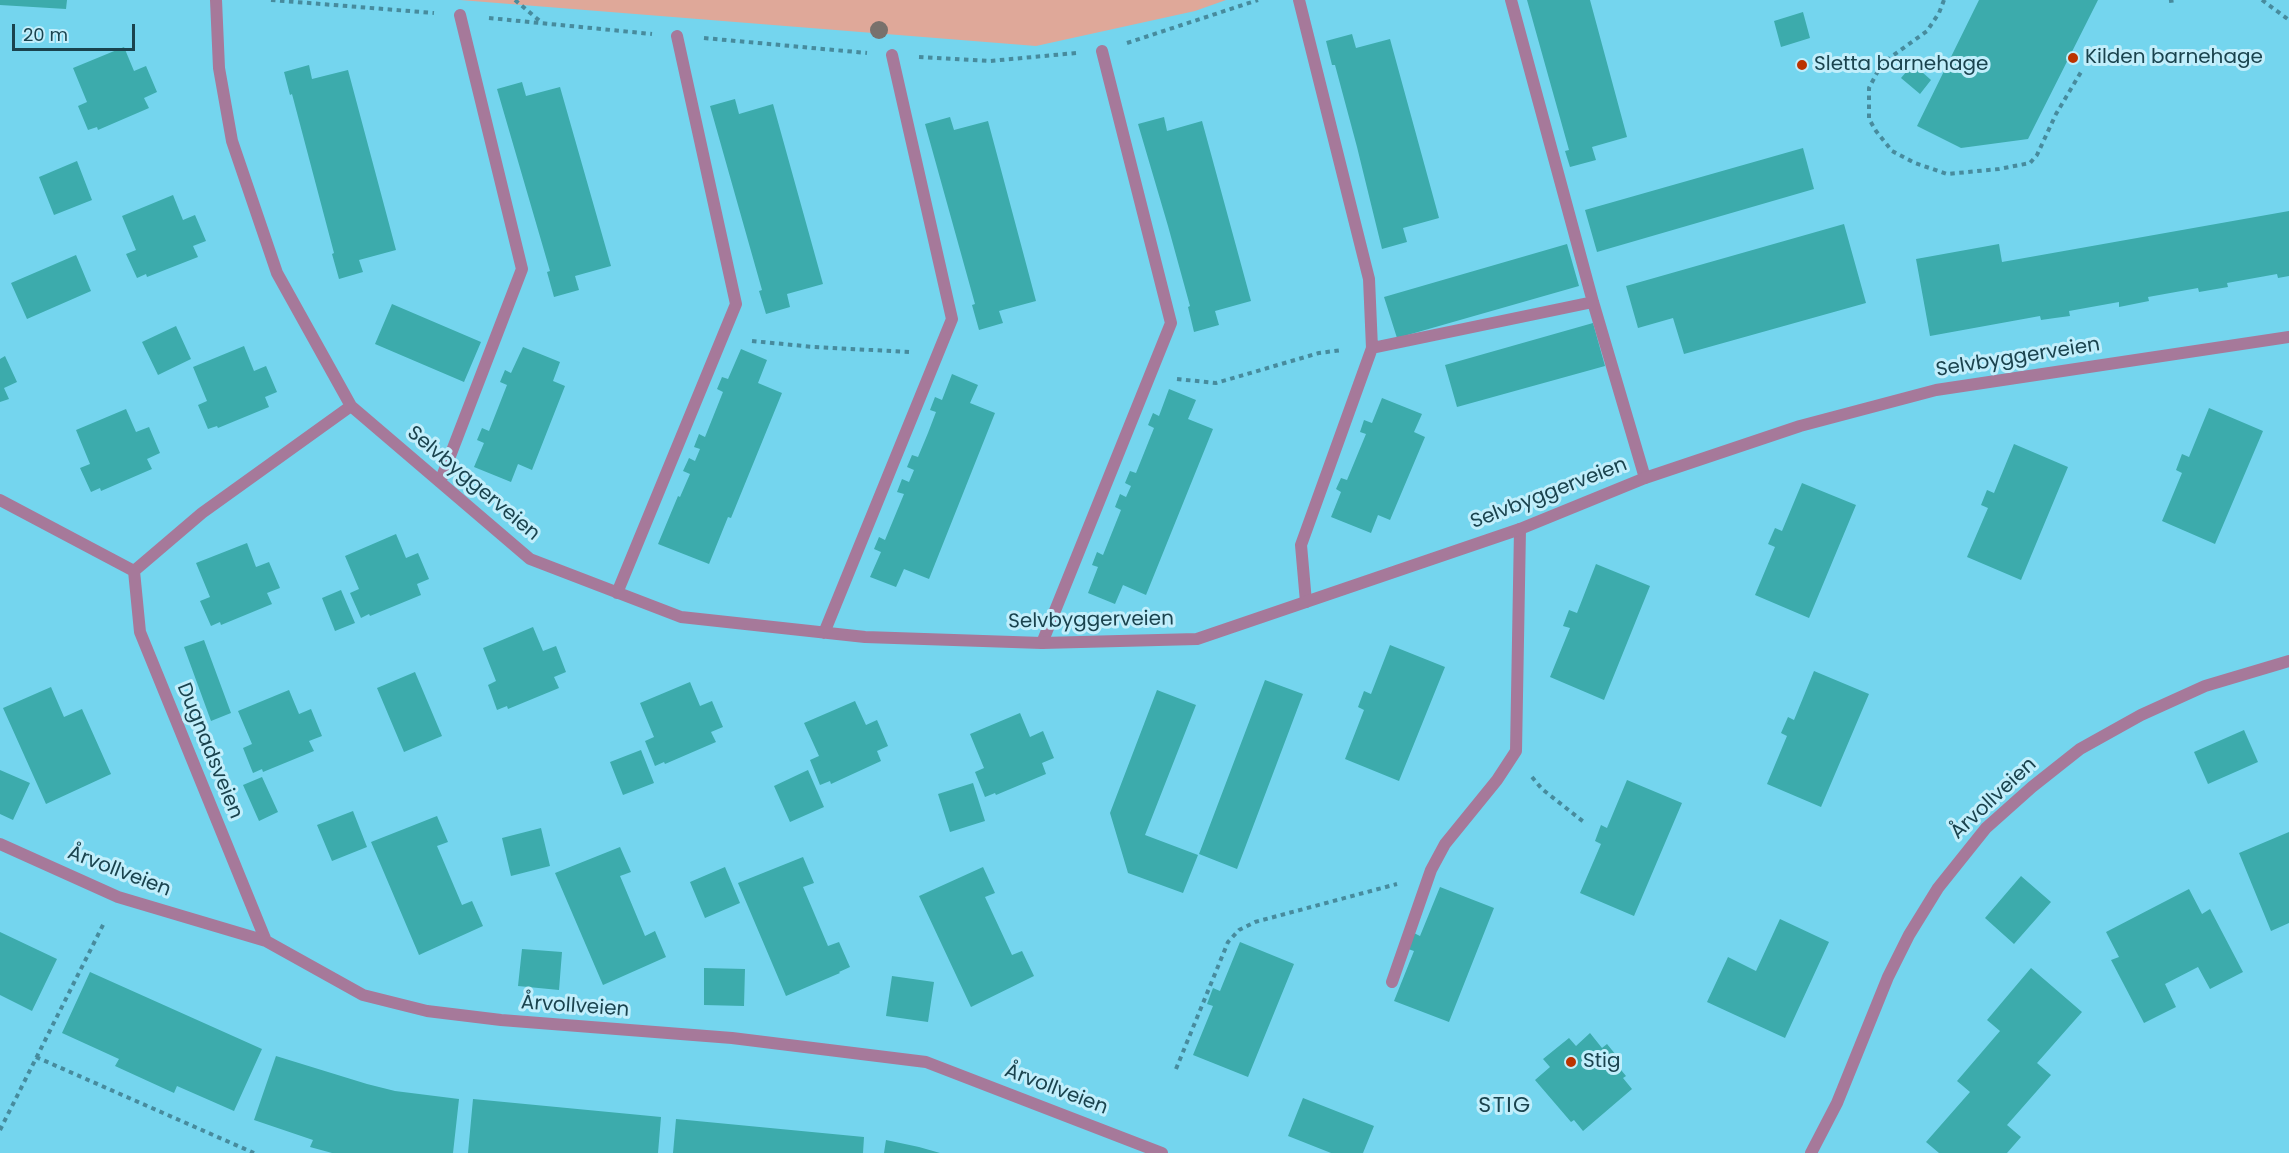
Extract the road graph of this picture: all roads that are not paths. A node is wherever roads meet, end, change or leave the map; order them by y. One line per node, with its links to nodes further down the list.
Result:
1 (216, 0): 11 (street, Selvbyggerveien)
2 (1299, 0): 10 (street)
3 (1511, 0): 8 (street)
4 (460, 15): 13 (street)
5 (677, 36): 17 (street)
6 (1102, 51): 20 (street)
7 (892, 55): 19 (street)
8 (1593, 302): 10 (street); 12 (street)
9 (2289, 337): 12 (street, Selvbyggerveien)
10 (1372, 348): 18 (street)
11 (351, 406): 13 (street, Selvbyggerveien); 16 (street)
12 (1645, 478): 15 (street, Selvbyggerveien)
13 (440, 482): 17 (street, Selvbyggerveien)
14 (0, 500): 16 (street)
15 (1520, 529): 18 (street, Selvbyggerveien); 24 (street)
16 (134, 571): 23 (street, Dugnadsveien)
17 (617, 593): 19 (street, Selvbyggerveien)
18 (1306, 602): 20 (street, Selvbyggerveien)
19 (824, 633): 20 (street, Selvbyggerveien)
20 (1042, 643)
21 (2289, 661): 26 (street, Årvollveien)
22 (0, 844): 23 (street, Årvollveien)
23 (266, 941): 25 (street, Årvollveien)
24 (1392, 982)
25 (1162, 1153)
26 (1811, 1153)

